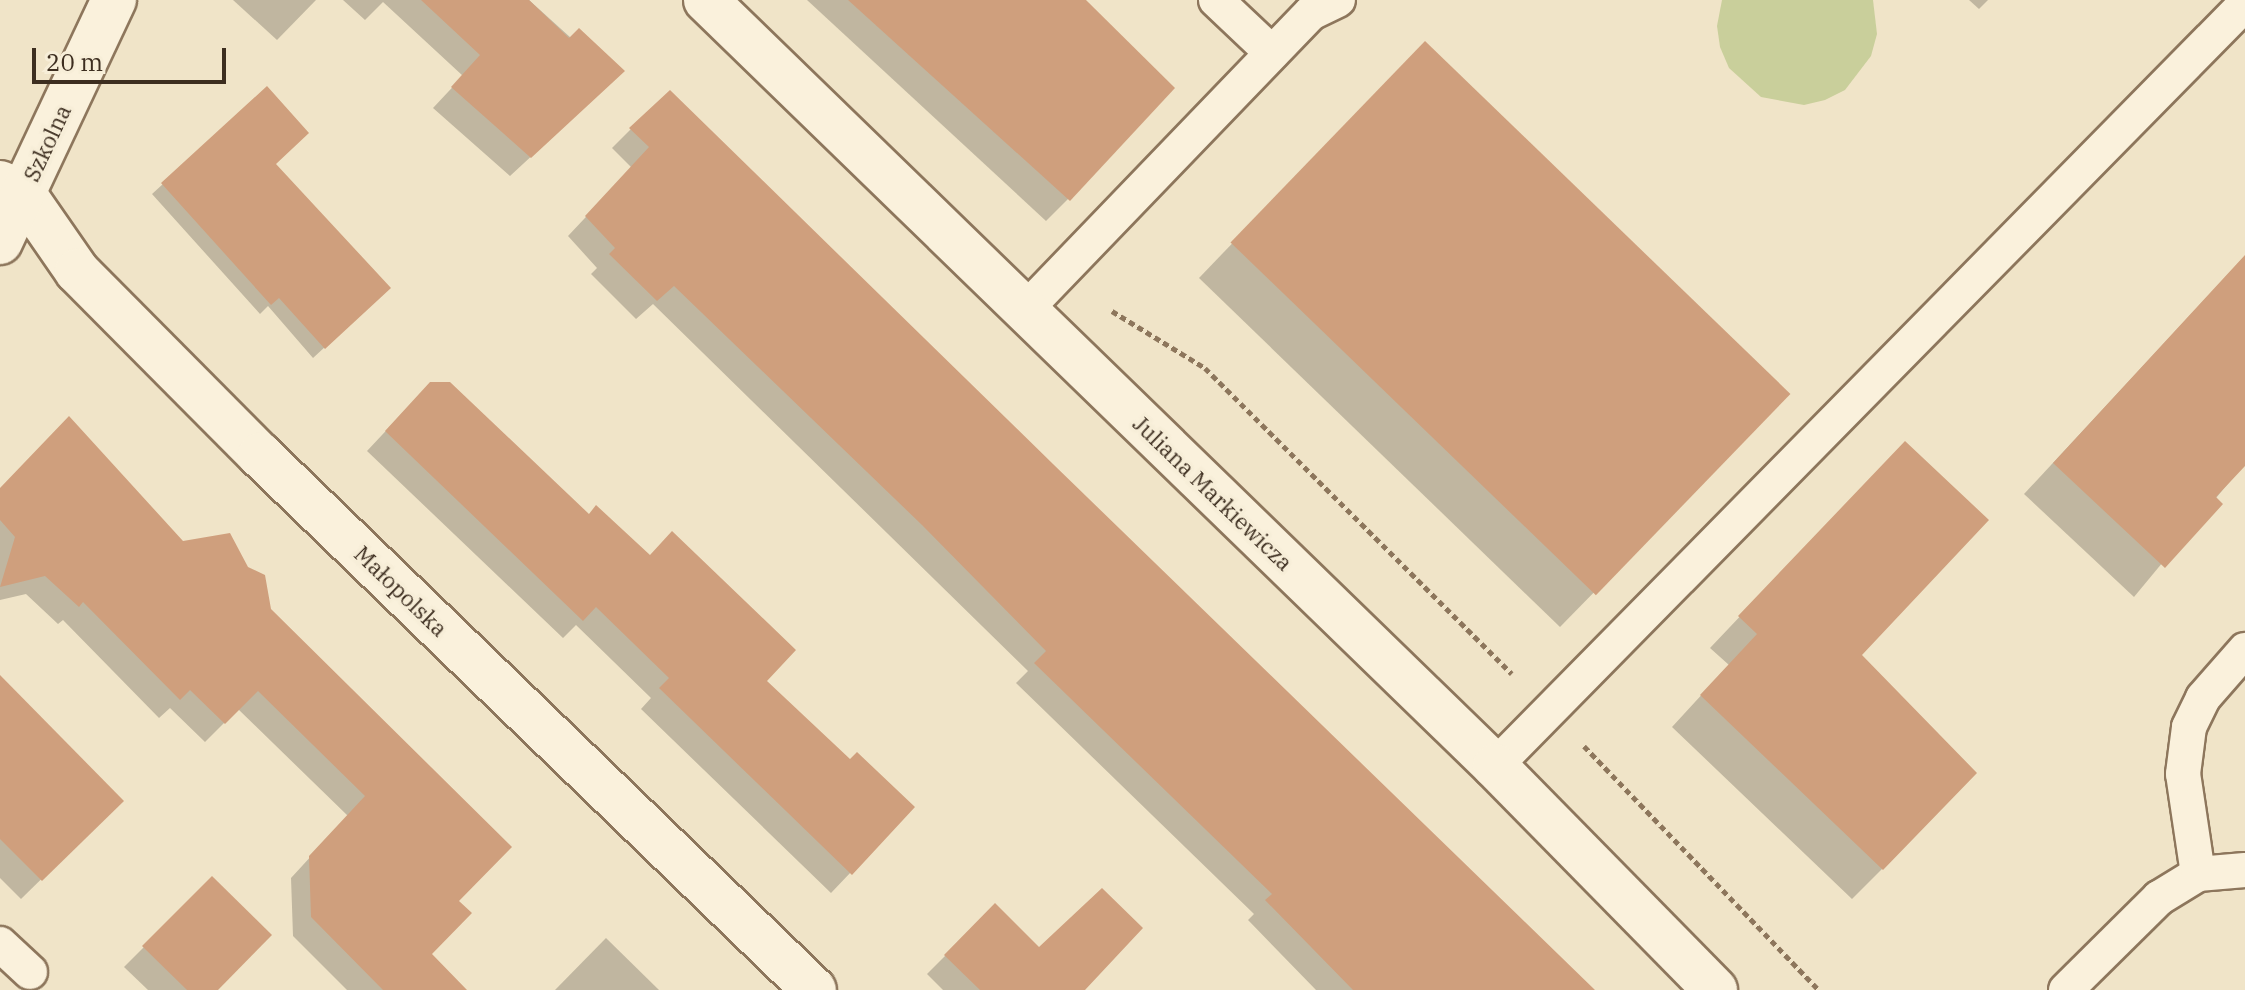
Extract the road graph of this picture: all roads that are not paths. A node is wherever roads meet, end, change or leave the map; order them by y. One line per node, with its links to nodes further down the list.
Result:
1 (114, 0): 7 (street, Szkolna)
2 (706, 0): 9 (street, Juliana Markiewicza)
3 (1216, 0): 6 (lane)
4 (1338, 0): 6 (lane)
5 (2245, 4): 11 (lane)
6 (1272, 53): 9 (lane)
7 (12, 188): 8 (street, Szkolna); 16 (street, Małopolska)
8 (0, 242)
9 (1025, 310): 11 (street, Juliana Markiewicza)
10 (2245, 650): 13 (lane)
11 (1495, 766): 17 (street, Juliana Markiewicza)
12 (2245, 870): 13 (lane)
13 (2198, 874): 18 (lane)
14 (0, 944): 15 (lane)
15 (30, 972)
16 (814, 990)
17 (1715, 990)
18 (2066, 990)

